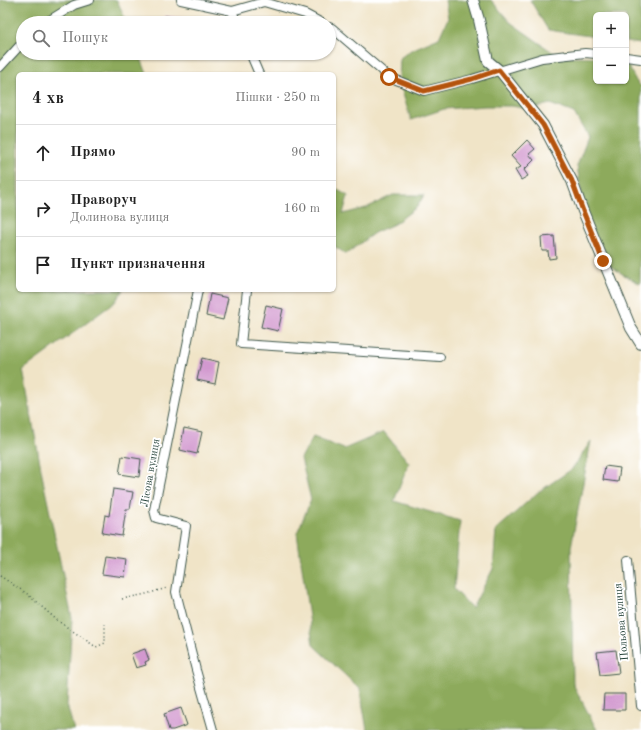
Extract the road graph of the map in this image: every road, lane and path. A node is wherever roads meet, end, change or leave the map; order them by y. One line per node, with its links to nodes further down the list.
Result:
1 (90, 0): 5 (street)
2 (181, 0): 4 (street)
3 (473, 0): 15 (street)
4 (232, 11): 6 (street); 7 (street)
5 (56, 16)
6 (234, 16)
7 (309, 16)
8 (336, 31): 15 (street)
9 (16, 50): 14 (street)
10 (593, 54): 15 (street)
11 (629, 57): 12 (street)
12 (641, 59)
13 (253, 60): 16 (street)
14 (0, 67)
15 (499, 70): 19 (street)
16 (258, 72)
17 (198, 292): 23 (street, Лісова вулиця)
18 (246, 292): 20 (street)
19 (641, 344)
20 (440, 357)
21 (628, 560): 26 (street, Польова вулиця)
22 (0, 576): 25 (path)
23 (177, 586): 24 (path); 27 (street, Лісова вулиця)
24 (122, 599)
25 (105, 624)
26 (641, 706)
27 (212, 730)

